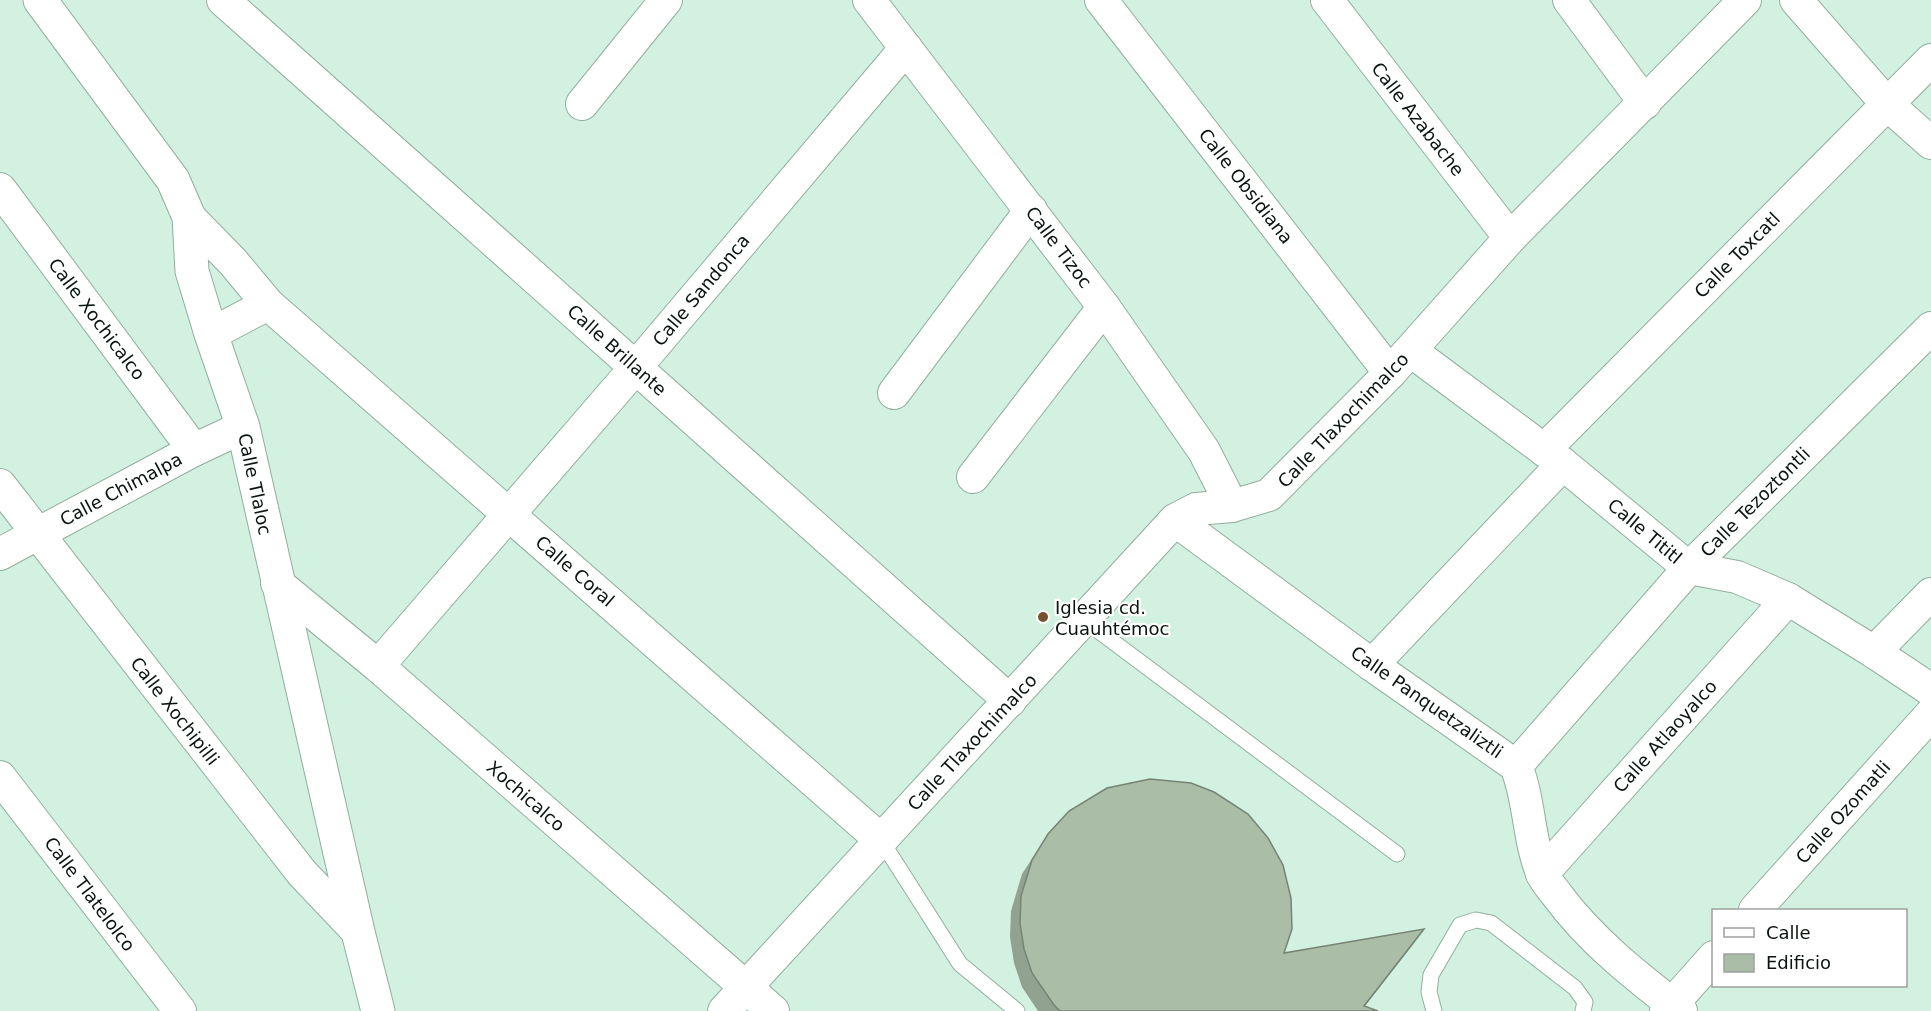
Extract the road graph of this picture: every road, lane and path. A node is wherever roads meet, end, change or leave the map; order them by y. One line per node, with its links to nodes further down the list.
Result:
1 (40, 0): 18 (street, Calle Tlaloc)
2 (224, 0): 25 (street, Calle Brillante)
3 (666, 0): 13 (street)
4 (869, 0): 10 (street, Calle Tizoc)
5 (1101, 0): 24 (street, Calle Obsidiana)
6 (1327, 0): 19 (street, Calle Azabache)
7 (1569, 0): 12 (street)
8 (1745, 0): 12 (street, Calle Tlaxochimalco)
9 (1796, 0): 14 (street)
10 (906, 48): 17 (street, Calle Tizoc); 25 (street, Calle Sandonca)
11 (1931, 60): 14 (street, Calle Toxcatl)
12 (1645, 103): 19 (street, Calle Tlaxochimalco)
13 (582, 104)
14 (1887, 104): 15 (street); 29 (street, Calle Toxcatl)
15 (1931, 142)
16 (0, 189): 28 (street, Calle Xochicalco)
17 (1031, 210): 21 (street, Calle Tizoc); 26 (street)
18 (189, 218): 20 (street, Calle Coral); 23 (street, Calle Tlaloc)
19 (1510, 238): 24 (street, Calle Tlaxochimalco)
20 (268, 304): 23 (street); 33 (street, Calle Coral)
21 (1104, 307): 30 (street); 32 (street, Calle Tizoc)
22 (1931, 328): 37 (street, Calle Tezoztontli)
23 (211, 334): 27 (street, Calle Tlaloc)
24 (1400, 362): 29 (street, Calle Tititl); 32 (street, Calle Tlaxochimalco)
25 (636, 367): 33 (street, Calle Sandonca); 46 (street, Calle Brillante)
26 (894, 393)
27 (243, 427): 28 (street, Calle Chimalpa); 38 (street, Calle Tlaloc)
28 (194, 450): 35 (street, Calle Chimalpa)
29 (1554, 457): 37 (street, Calle Tititl); 43 (street, Calle Toxcatl)
30 (974, 477)
31 (0, 485): 35 (street, Calle Xochipilli)
32 (1232, 506): 34 (street, Calle Tlaxochimalco)
33 (508, 512): 44 (street, Calle Sandonca); 50 (street, Calle Coral)
34 (1175, 520): 41 (street, Calle Tlaxochimalco); 43 (street, Calle Panquetzaliztli)
35 (37, 534): 36 (street, Calle Chimalpa); 54 (street, Calle Xochipilli)
36 (0, 554)
37 (1689, 568): 40 (street, Calle Tititl); 48 (street, Calle Tezoztontli)
38 (277, 583): 44 (street, Xochicalco); 54 (street, Calle Tlaloc)
39 (1931, 594): 42 (street)
40 (1788, 599): 42 (street, Calle Tititl); 52 (street, Calle Atlaoyalco)
41 (1084, 620): 46 (street, Calle Tlaxochimalco); 51 (lane)
42 (1874, 652): 45 (street, Calle Tititl)
43 (1372, 665): 48 (street, Calle Panquetzaliztli)
44 (378, 666): 56 (street, Xochicalco)
45 (1931, 690)
46 (1010, 701): 50 (street, Calle Tlaxochimalco)
47 (1931, 714): 53 (street, Calle Ozomatli)
48 (1516, 766): 52 (street, Calle Panquetzaliztli)
49 (0, 777): 58 (street, Calle Tlatelolco)
50 (881, 840): 56 (street, Calle Tlaxochimalco); 62 (lane)
51 (1397, 854)
52 (1542, 874): 57 (street, Calle Panquetzaliztli)
53 (1756, 909)
54 (358, 932): 59 (street, Calle Tlaloc)
55 (1712, 958): 57 (street)
56 (746, 987): 60 (street, Calle Tlaxochimalco); 61 (street, Xochicalco)
57 (1673, 1008)
58 (180, 1011)
59 (378, 1011)
60 (724, 1011)
61 (773, 1011)
62 (1017, 1011)
63 (1434, 1011): 64 (lane)
64 (1583, 1011)

